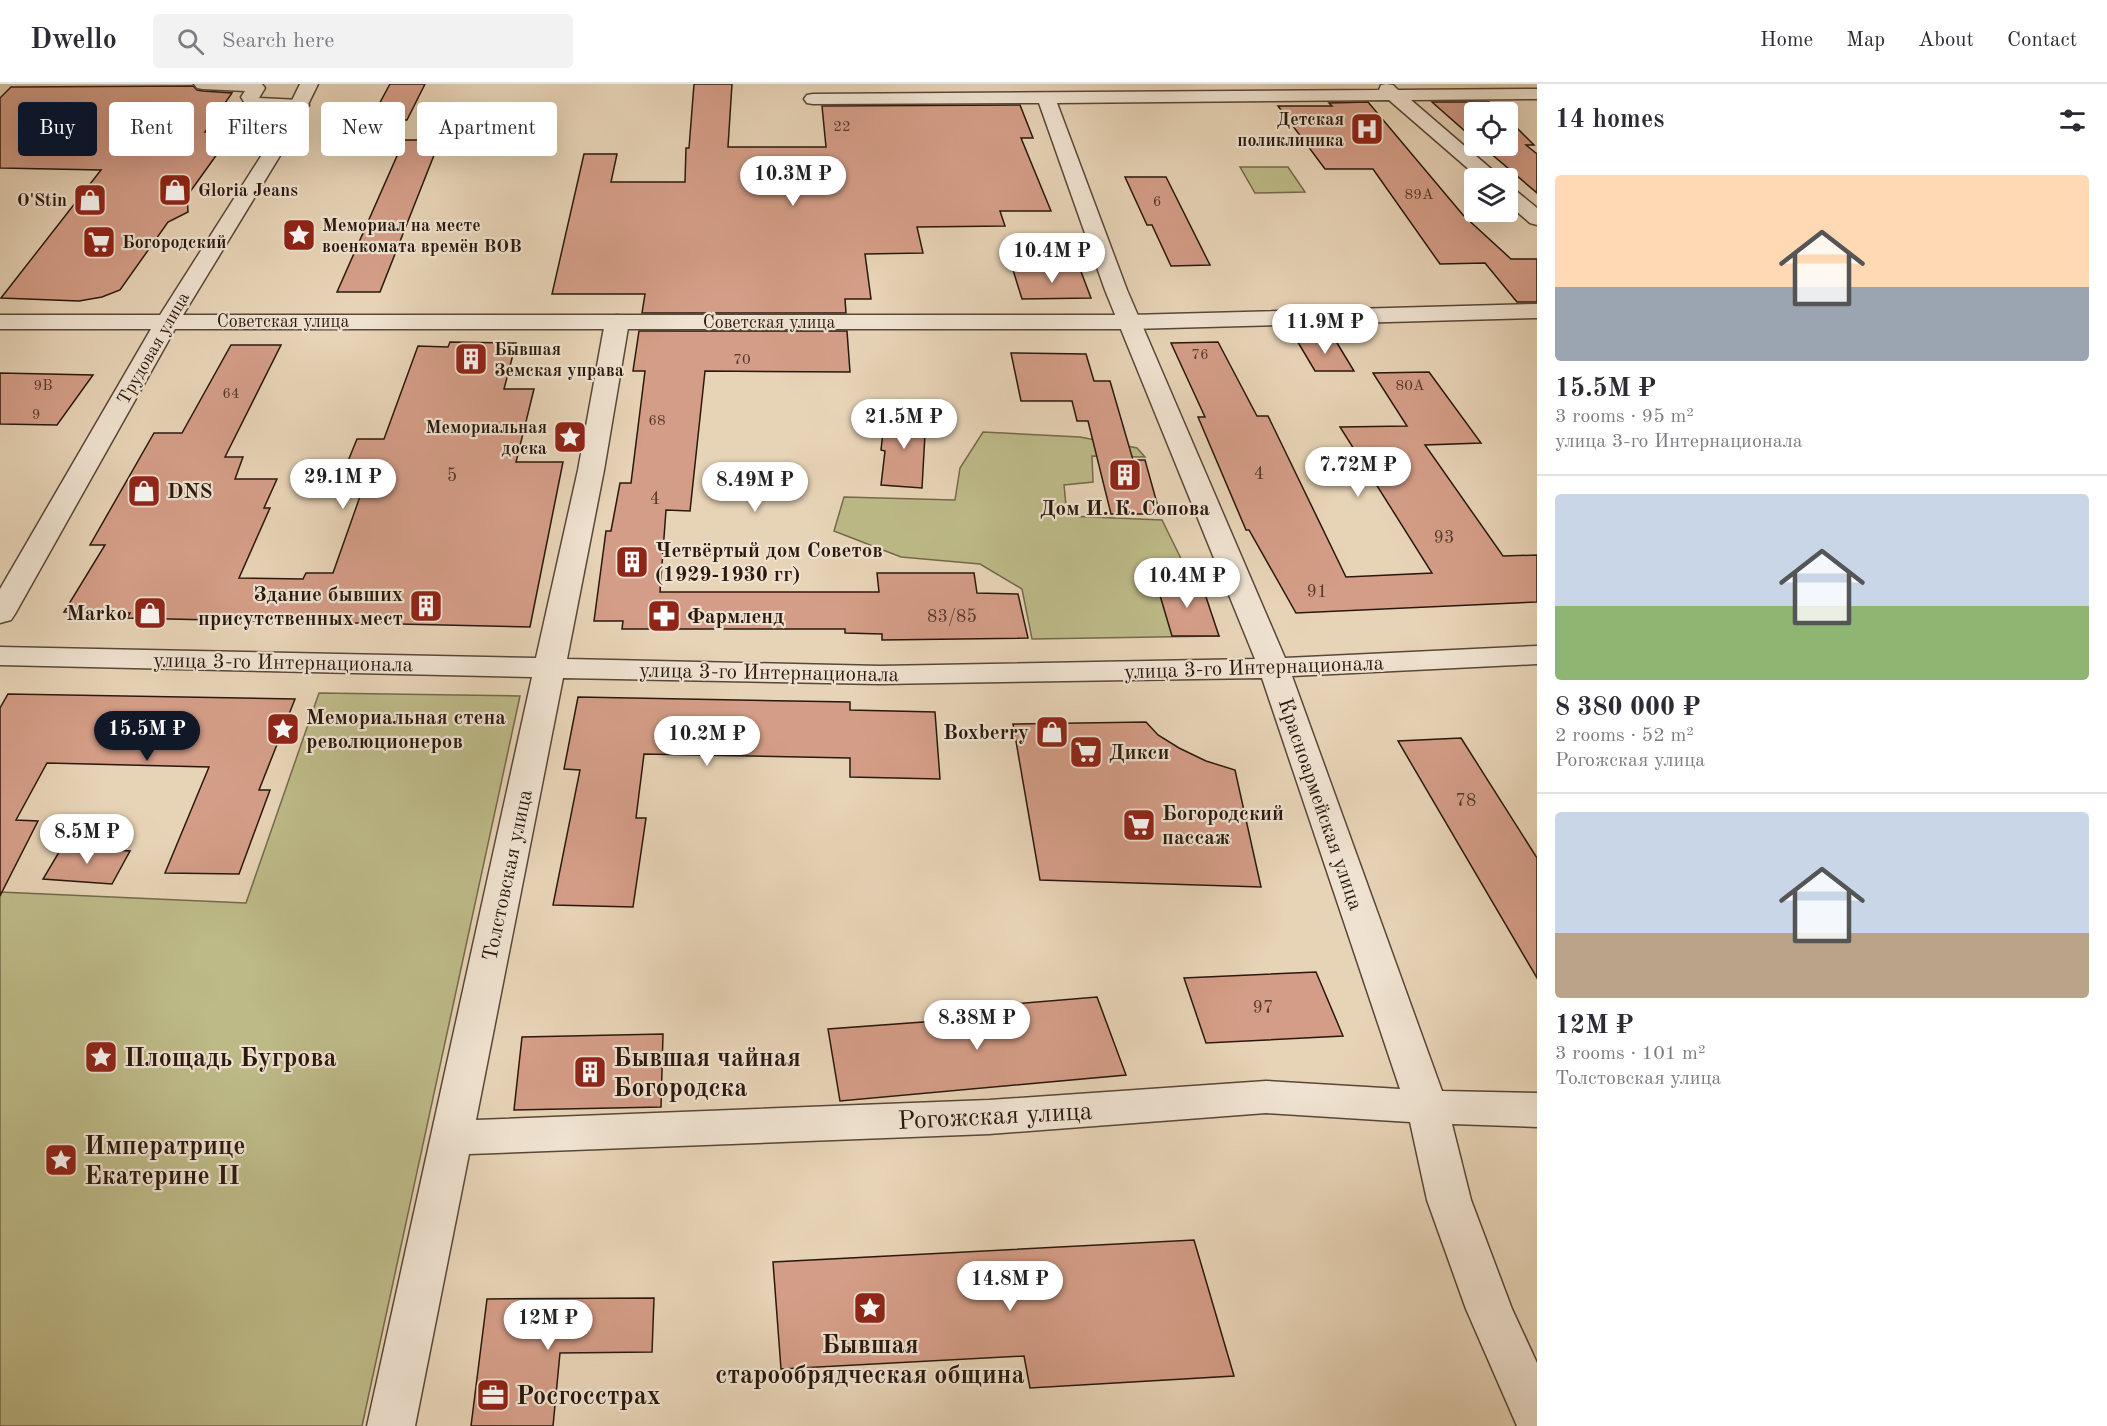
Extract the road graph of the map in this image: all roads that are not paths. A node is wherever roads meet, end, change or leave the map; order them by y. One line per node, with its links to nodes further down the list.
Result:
1 (203, 84): 7 (street)
2 (309, 84): 8 (street, Трудовая улица)
3 (1388, 90): 4 (street); 5 (street); 10 (street)
4 (1537, 94)
5 (1046, 98): 6 (street); 17 (street, Красноармейская улица)
6 (813, 99)
7 (252, 102)
8 (301, 102)
9 (270, 156): 15 (street, Трудовая улица)
10 (1478, 168)
11 (1518, 203): 12 (street)
12 (1537, 219)
13 (1537, 311): 17 (street, Советская улица)
14 (0, 322): 15 (street, Советская улица)
15 (167, 322): 16 (street, Советская улица); 18 (street, Трудовая улица)
16 (617, 322): 17 (street, Советская улица); 21 (street, Толстовская улица)
17 (1130, 322): 22 (street, Красноармейская улица)
18 (0, 614)
19 (0, 656): 21 (street, улица 3-го Интернационала)
20 (1537, 656): 22 (street, улица 3-го Интернационала)
21 (550, 668): 22 (street, улица 3-го Интернационала); 25 (street, Толстовская улица)
22 (1274, 668): 23 (street, Красноармейская улица)
23 (1426, 1107): 24 (street, Рогожская улица); 25 (street, Рогожская улица); 26 (street, Красноармейская улица)
24 (1537, 1110)
25 (452, 1138): 27 (street, Толстовская улица)
26 (1537, 1416)
27 (391, 1426)

